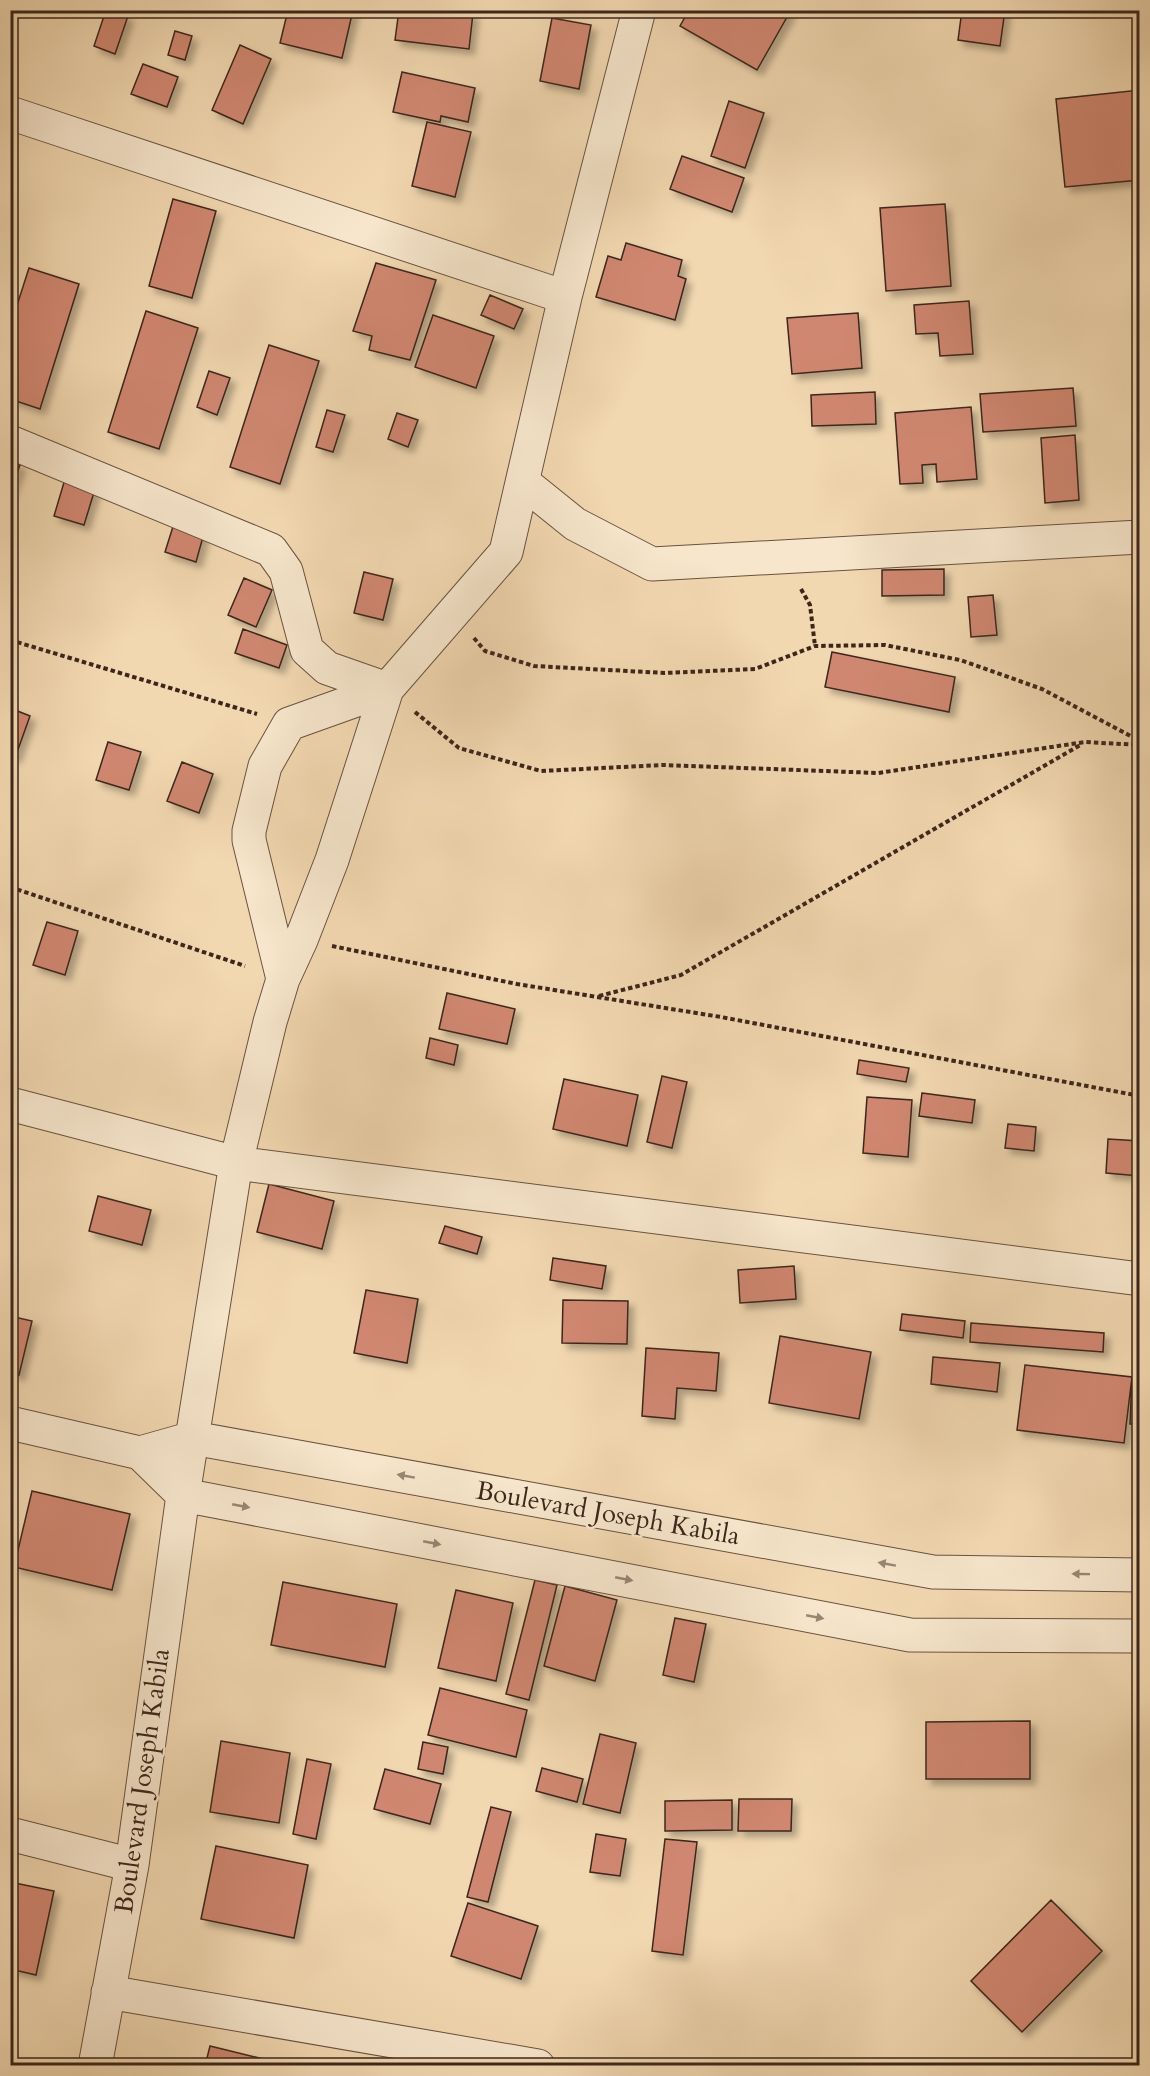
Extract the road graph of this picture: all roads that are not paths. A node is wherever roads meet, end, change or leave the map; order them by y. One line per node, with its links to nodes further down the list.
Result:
1 (639, 10): 3 (street)
2 (10, 113): 3 (street)
3 (565, 297): 5 (street)
4 (10, 442): 7 (street)
5 (523, 482): 6 (street); 7 (street)
6 (1140, 537)
7 (387, 689): 8 (street, Boulevard Joseph Kabila); 8 (street)
8 (282, 979): 10 (street, Boulevard Joseph Kabila)
9 (10, 1104): 10 (street)
10 (236, 1163): 11 (street); 13 (street, Boulevard Joseph Kabila)
11 (1140, 1279)
12 (10, 1423): 14 (street)
13 (193, 1438): 14 (street, Boulevard Joseph Kabila); 15 (street, Boulevard Joseph Kabila); 16 (street, Boulevard Joseph Kabila, one-way to 13)
14 (140, 1453): 15 (street)
15 (183, 1495): 17 (street, one-way to 17); 19 (street, Boulevard Joseph Kabila)
16 (1140, 1575)
17 (1140, 1636)
18 (10, 1834): 19 (street)
19 (132, 1865): 20 (street, Boulevard Joseph Kabila)
20 (108, 1992): 21 (street, Boulevard Joseph Kabila); 22 (street)
21 (95, 2066)
22 (538, 2066)

